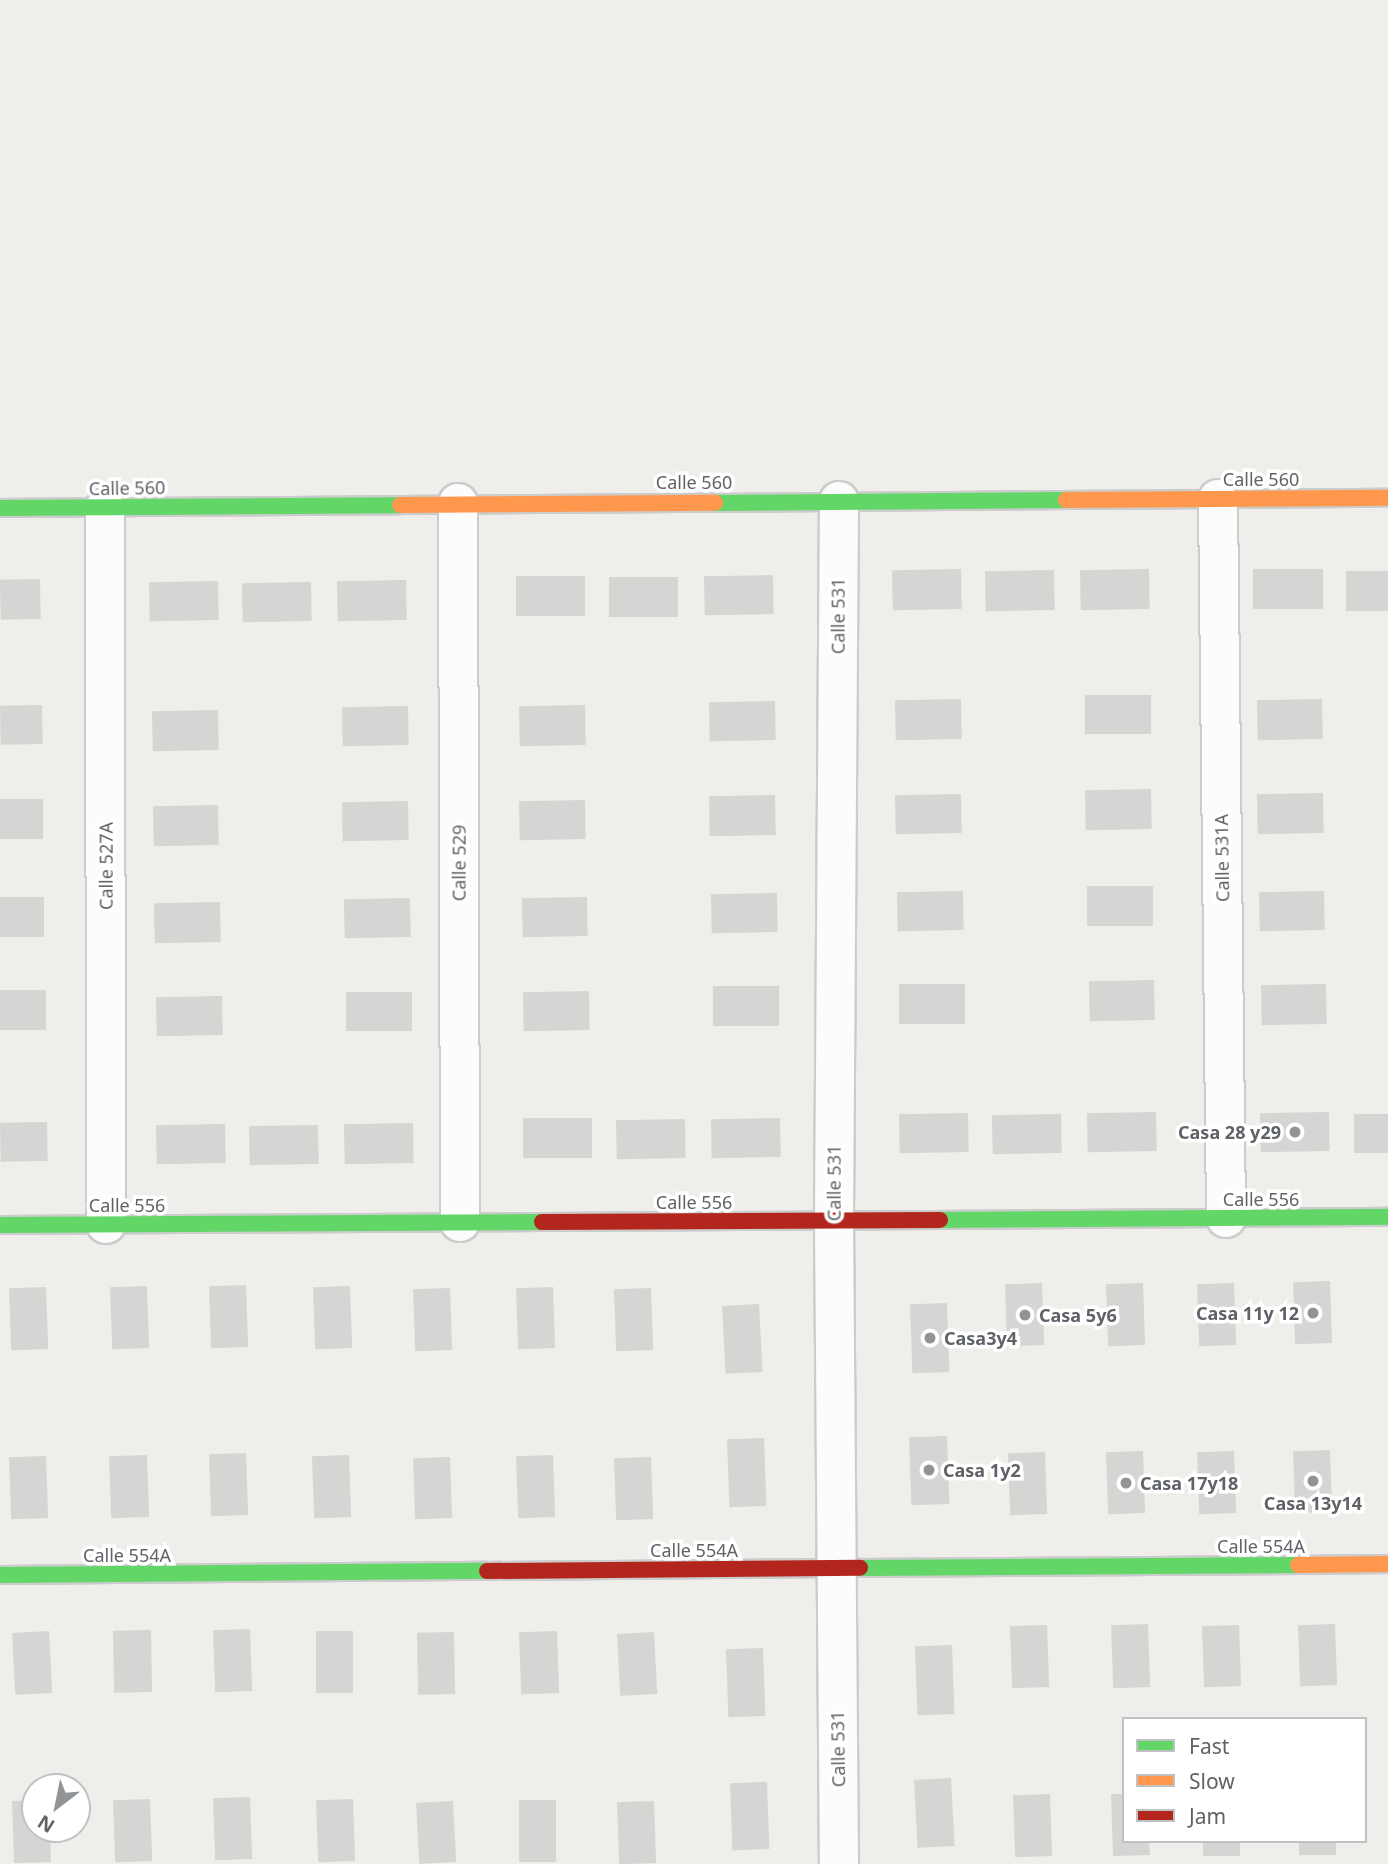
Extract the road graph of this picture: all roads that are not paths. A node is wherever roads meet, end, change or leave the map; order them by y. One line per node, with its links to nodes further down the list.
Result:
1 (1388, 498): 2 (street, Calle 560)
2 (1218, 499): 3 (street, Calle 560); 8 (street, Calle 531A)
3 (839, 501): 4 (street, Calle 560); 9 (street, Calle 531)
4 (458, 503): 6 (street, Calle 560); 10 (street, Calle 529)
5 (0, 508): 6 (street, Calle 560)
6 (106, 508): 11 (street, Calle 527A)
7 (1388, 1217): 8 (street, Calle 556)
8 (1226, 1218): 9 (street, Calle 556)
9 (834, 1220): 10 (street, Calle 556); 14 (street, Calle 531)
10 (460, 1222): 11 (street, Calle 556)
11 (106, 1224): 12 (street, Calle 556)
12 (0, 1225)
13 (1388, 1564): 14 (street, Calle 554A)
14 (836, 1569): 15 (street, Calle 554A); 16 (street, Calle 531)
15 (0, 1575)
16 (839, 1864)

